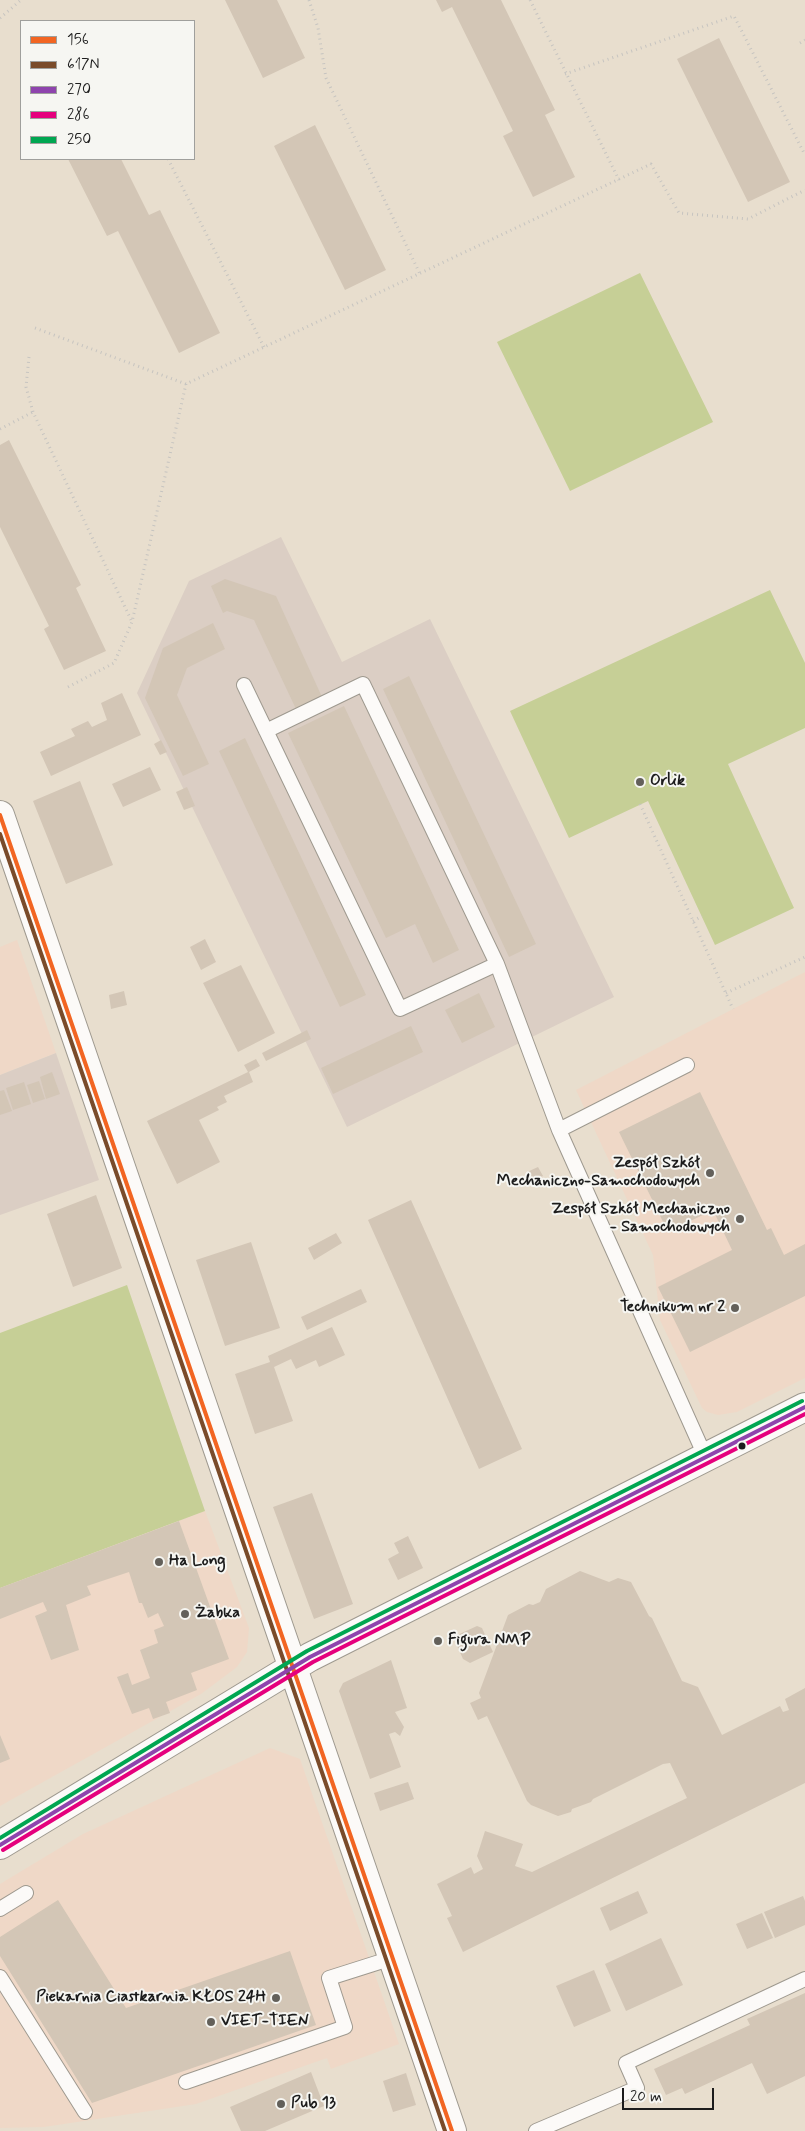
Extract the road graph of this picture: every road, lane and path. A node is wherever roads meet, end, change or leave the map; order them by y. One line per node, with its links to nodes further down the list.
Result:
1 (20, 0): 4 (path)
2 (309, 0): 12 (path)
3 (530, 0): 7 (path)
4 (0, 18)
5 (805, 40): 6 (path)
6 (800, 43)
7 (565, 74): 8 (path); 10 (path)
8 (805, 155)
9 (169, 160): 14 (path)
10 (619, 180): 11 (path); 12 (path)
11 (805, 190)
12 (420, 274): 14 (path)
13 (35, 328): 16 (path)
14 (264, 347): 16 (path)
15 (29, 357): 17 (path)
16 (186, 384): 19 (path)
17 (33, 412): 18 (path); 19 (path)
18 (0, 429)
19 (132, 622): 21 (path)
20 (244, 685): 22 (lane)
21 (68, 687)
22 (266, 731): 28 (lane); 28 (lane)
23 (640, 804): 26 (path)
24 (0, 815): 35 (street)
25 (702, 916): 26 (path)
26 (693, 921): 29 (path)
27 (805, 957): 29 (path)
28 (497, 964): 32 (lane)
29 (726, 993): 30 (path)
30 (733, 1009)
31 (687, 1066): 32 (lane)
32 (559, 1130): 34 (lane)
33 (805, 1407): 34 (street)
34 (705, 1456): 35 (street)
35 (293, 1667): 36 (street); 39 (street)
36 (0, 1845)
37 (26, 1893): 38 (lane)
38 (0, 1909)
39 (392, 1958): 42 (lane); 44 (street)
40 (0, 1977): 43 (lane)
41 (805, 1979): 45 (lane)
42 (186, 2082)
43 (84, 2112)
44 (452, 2131)
45 (536, 2131)

